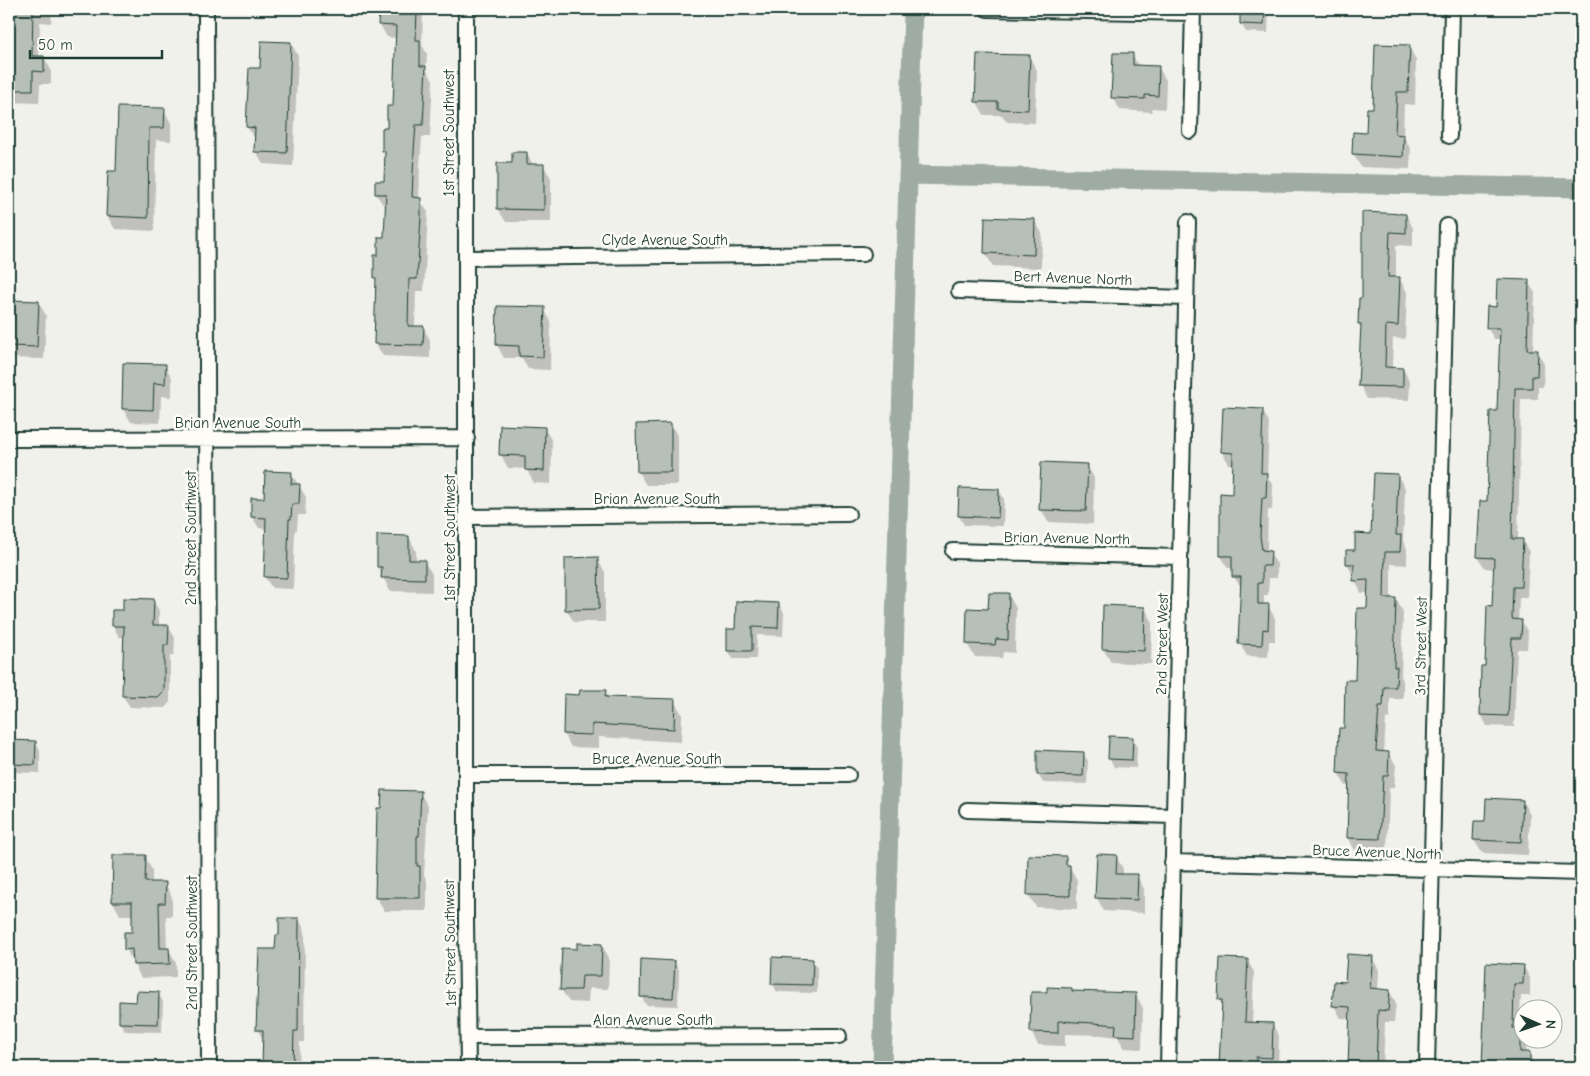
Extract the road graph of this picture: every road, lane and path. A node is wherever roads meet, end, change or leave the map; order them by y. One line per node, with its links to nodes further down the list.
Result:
1 (206, 9): 16 (street, 2nd Street Southwest)
2 (466, 9): 11 (street, 1st Street Southwest)
3 (987, 9): 5 (street)
4 (1452, 9): 7 (street)
5 (1193, 11): 6 (street)
6 (1190, 131)
7 (1449, 136)
8 (1188, 222): 13 (street, 2nd Street West)
9 (1448, 226): 26 (street, 3rd Street West)
10 (863, 254): 11 (street, Clyde Avenue South)
11 (466, 258): 14 (street, 1st Street Southwest)
12 (960, 291): 13 (street, Bert Avenue North)
13 (1186, 298): 20 (street, 2nd Street West)
14 (467, 438): 16 (street, Brian Avenue South); 18 (street, 1st Street Southwest)
15 (9, 439): 16 (street, Brian Avenue South)
16 (207, 439): 30 (street, 2nd Street Southwest)
17 (848, 514): 18 (street, Brian Avenue South)
18 (467, 517): 21 (street, 1st Street Southwest)
19 (953, 551): 20 (street, Brian Avenue North)
20 (1179, 557): 24 (street, 2nd Street West)
21 (466, 775): 22 (street, Bruce Avenue South); 29 (street, 1st Street Southwest)
22 (848, 775)
23 (967, 810): 24 (street)
24 (1173, 816): 25 (street, 2nd Street West)
25 (1172, 862): 26 (street, Bruce Avenue North); 32 (street, 2nd Street West)
26 (1432, 870): 27 (street, Bruce Avenue North); 33 (street, 3rd Street West)
27 (1581, 873)
28 (839, 1036): 29 (street, Alan Avenue South)
29 (468, 1037): 31 (street, 1st Street Southwest)
30 (209, 1067)
31 (468, 1067)
32 (1168, 1067)
33 (1427, 1067)

